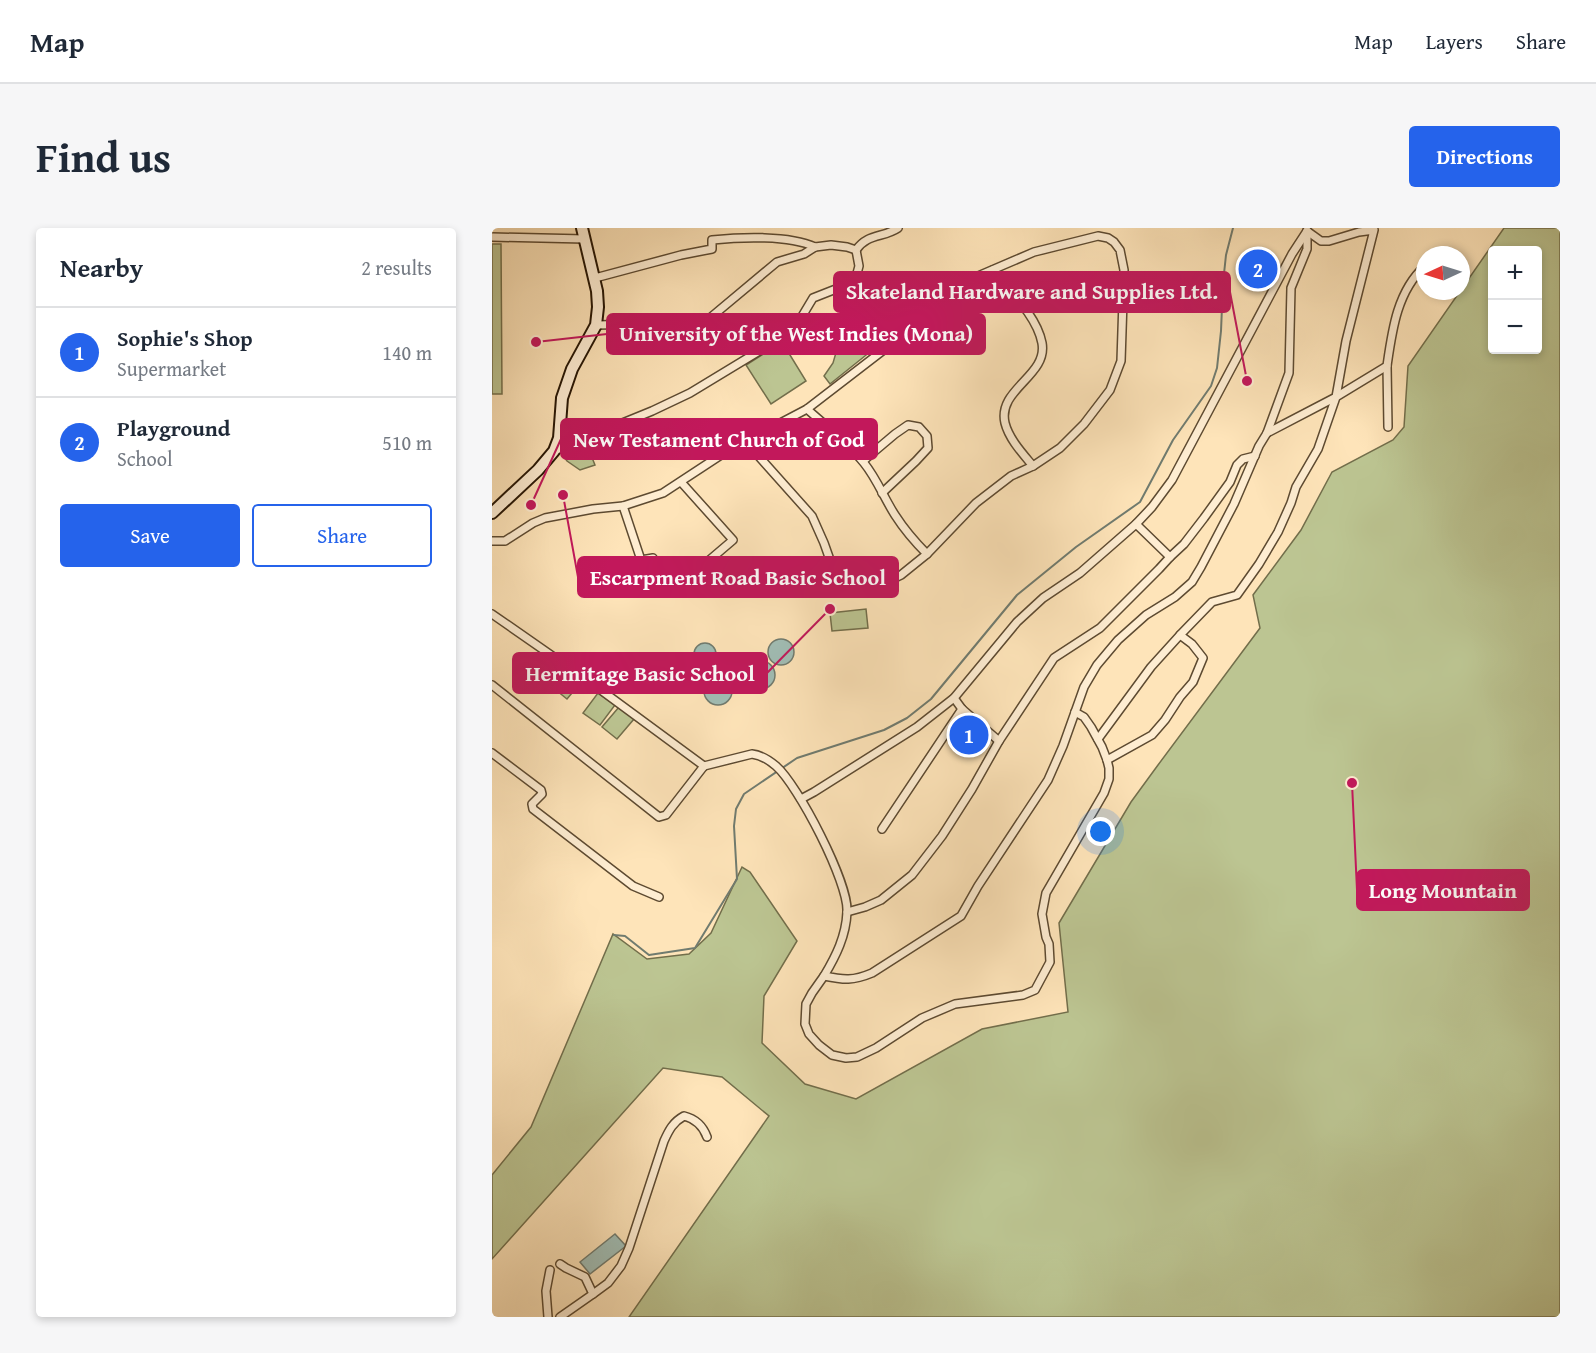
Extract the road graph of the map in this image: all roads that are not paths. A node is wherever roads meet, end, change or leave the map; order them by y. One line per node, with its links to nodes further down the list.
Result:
1 (898, 228): 7 (street)
2 (1308, 229): 3 (street); 16 (street); 26 (street)
3 (1375, 229): 13 (street)
4 (584, 233): 5 (street); 10 (street)
5 (492, 237)
6 (815, 247): 7 (street); 10 (street); 11 (street)
7 (856, 250): 18 (street)
8 (993, 270): 14 (street); 21 (street); 21 (street)
9 (1416, 275): 12 (street)
10 (595, 278): 11 (street)
11 (596, 325): 18 (street)
12 (1387, 366): 13 (street); 15 (street)
13 (1336, 397): 16 (street); 33 (street)
14 (807, 409): 17 (street); 20 (street)
15 (1388, 427)
16 (1267, 433): 19 (street)
17 (746, 442): 22 (street); 28 (street)
18 (554, 451): 25 (street)
19 (1255, 456): 29 (street); 37 (street)
20 (863, 461): 23 (street); 23 (street)
21 (1033, 466): 28 (street)
22 (681, 482): 24 (street); 31 (street)
23 (882, 493): 28 (street)
24 (623, 506): 27 (street); 30 (street)
25 (492, 513)
26 (1136, 524): 29 (street); 35 (street)
27 (492, 541)
28 (927, 554)
29 (1170, 557): 39 (street)
30 (653, 558)
31 (706, 563)
32 (492, 614): 42 (street)
33 (1180, 634): 38 (street); 41 (street)
34 (492, 685): 42 (street)
35 (954, 698): 36 (street); 43 (street)
36 (962, 709): 39 (street); 44 (street)
37 (1076, 712): 38 (street); 47 (street)
38 (1098, 739): 41 (street)
39 (999, 741): 46 (street)
40 (492, 753): 45 (street)
41 (1107, 760): 47 (street)
42 (704, 766): 43 (street)
43 (801, 799): 46 (street)
44 (882, 829)
45 (659, 897)
46 (847, 912): 47 (street)
47 (824, 976)
48 (707, 1137): 51 (street)
49 (560, 1264): 51 (street)
50 (550, 1270): 52 (street)
51 (593, 1294): 53 (street)
52 (548, 1317)
53 (560, 1317)

